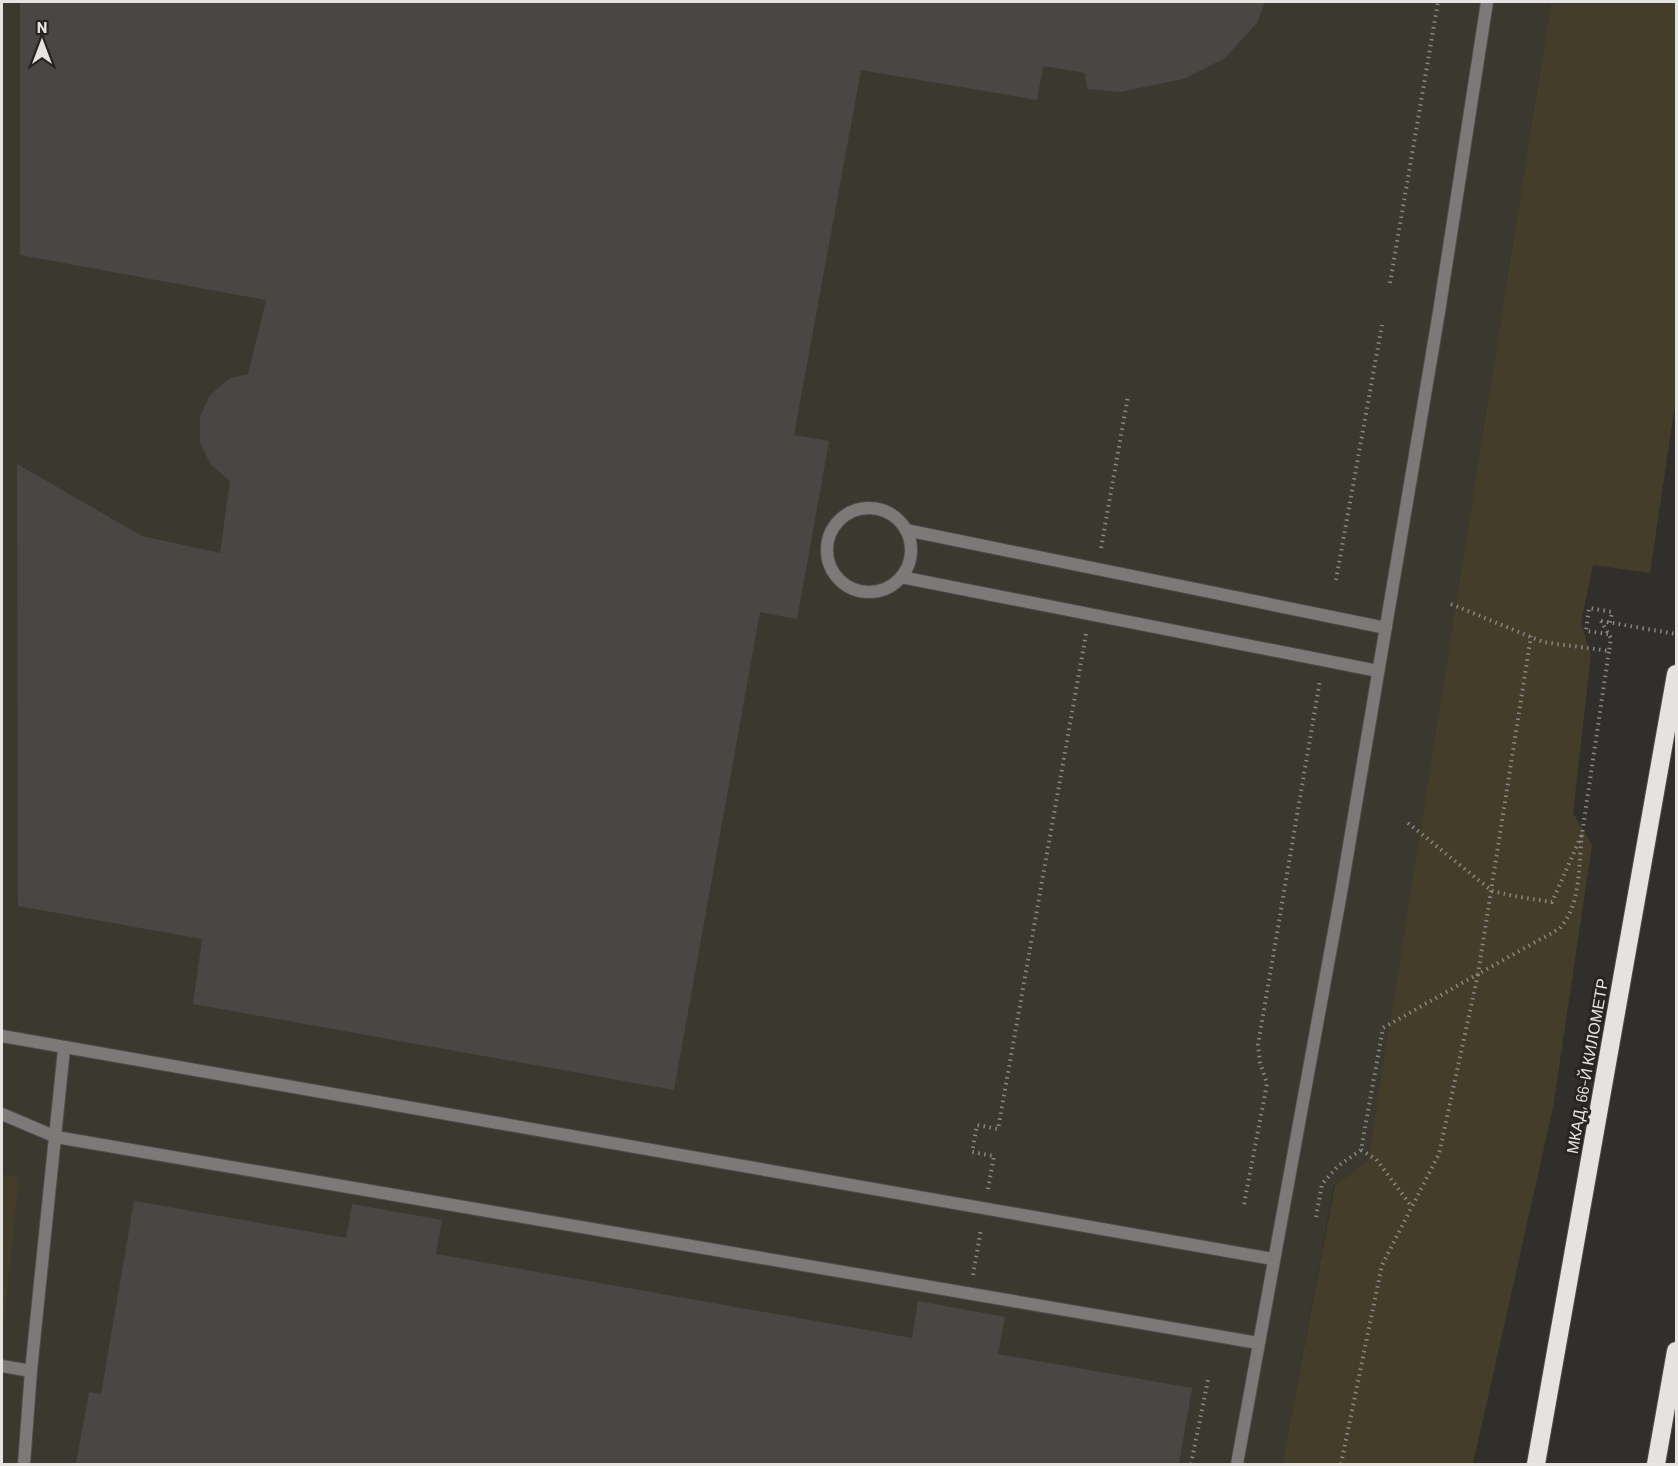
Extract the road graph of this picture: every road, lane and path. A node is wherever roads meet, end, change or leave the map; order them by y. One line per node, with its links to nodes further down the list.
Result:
1 (1438, 2): 3 (path)
2 (1487, 2): 13 (lane)
3 (1390, 283)
4 (1382, 325): 9 (path)
5 (1128, 396): 7 (path)
6 (906, 530): 8 (lane); 8 (lane); 13 (lane)
7 (1101, 550)
8 (901, 577): 11 (lane)
9 (1336, 580)
10 (1451, 604): 16 (path)
11 (1112, 618): 18 (lane); 32 (path)
12 (1610, 623): 14 (path); 14 (path); 15 (path)
13 (1386, 627): 18 (lane)
14 (1608, 634): 17 (path)
15 (1677, 634)
16 (1532, 636): 17 (path); 23 (path)
17 (1609, 651): 22 (path)
18 (1378, 670): 34 (lane)
19 (1321, 672): 30 (path)
20 (1677, 674): 45 (highway, МКАД, 66-Й КИЛОМЕТР)
21 (1408, 823): 23 (path)
22 (1582, 834): 23 (path); 24 (path)
23 (1492, 891): 24 (path)
24 (1478, 974): 29 (path); 31 (path)
25 (2, 1036): 26 (lane)
26 (64, 1049): 28 (lane); 32 (lane)
27 (2, 1114): 28 (lane)
28 (56, 1137): 35 (lane); 39 (lane)
29 (1361, 1150): 31 (path); 33 (path)
30 (1244, 1204)
31 (1412, 1207): 44 (path)
32 (984, 1208): 34 (lane); 35 (path)
33 (1316, 1217)
34 (1273, 1259): 36 (lane)
35 (969, 1293): 36 (lane)
36 (1258, 1343): 43 (lane)
37 (1677, 1351): 46 (highway)
38 (2, 1366): 39 (lane)
39 (31, 1371): 41 (lane)
40 (1208, 1380): 42 (path)
41 (24, 1464)
42 (1191, 1464)
43 (1237, 1464)
44 (1341, 1464)
45 (1536, 1464)
46 (1656, 1464)

